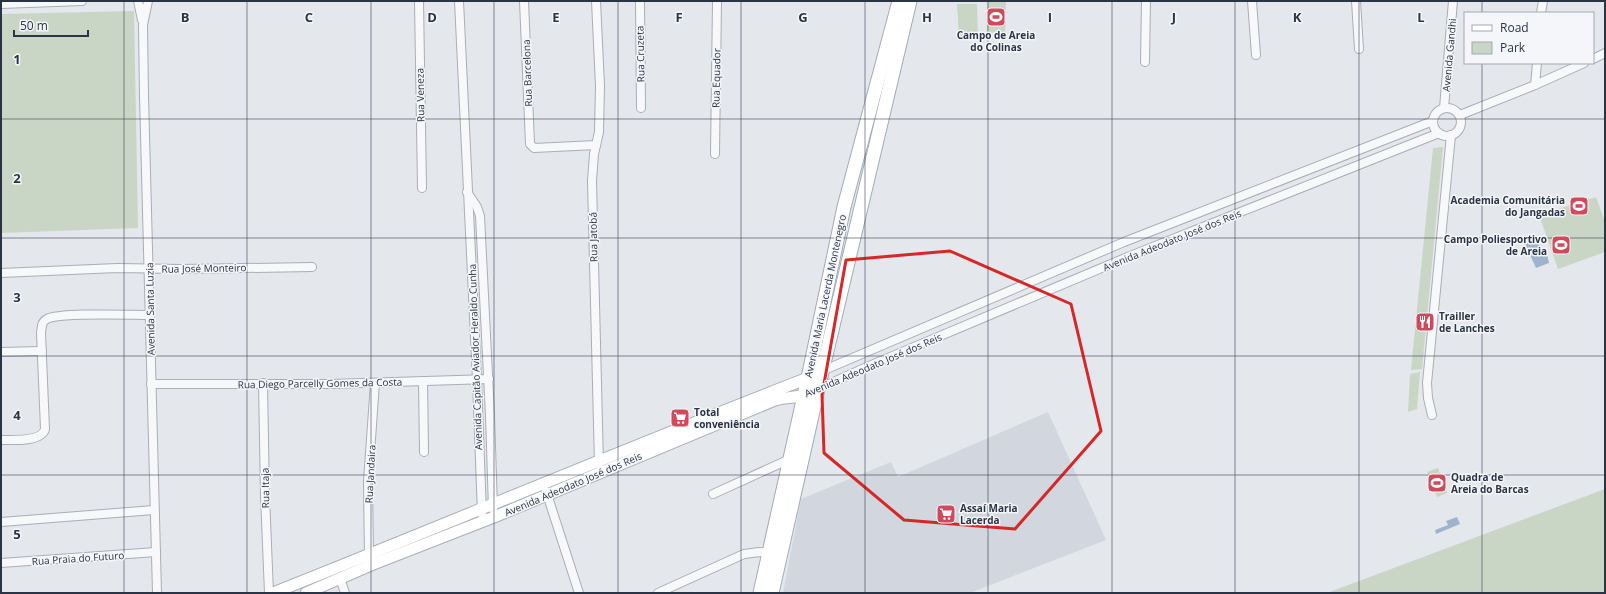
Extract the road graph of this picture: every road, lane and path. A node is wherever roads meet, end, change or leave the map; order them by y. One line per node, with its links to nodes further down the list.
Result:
1 (82, 1): 17 (street)
2 (138, 1): 19 (street, Avenida Santa Luzia)
3 (148, 1): 19 (street, Avenida Santa Luzia)
4 (419, 1): 36 (street, Rua Veneza)
5 (459, 1): 37 (street, Avenida Capitão Aviador Heraldo Cunha)
6 (524, 1): 34 (street, Rua Barcelona)
7 (596, 1): 34 (street, Rua Jatobá)
8 (640, 1): 28 (street, Rua Cruzeta)
9 (717, 1): 35 (street, Rua Equador)
10 (899, 1): 49 (main road, Avenida Maria Lacerda Montenegro)
11 (910, 1): 48 (main road, Avenida Maria Lacerda Montenegro)
12 (1146, 1): 24 (street)
13 (1252, 1): 22 (street)
14 (1356, 1): 20 (street)
15 (1454, 1): 29 (street, Avenida Gandhi)
16 (1542, 1): 18 (street)
17 (1, 4)
18 (1541, 12)
19 (143, 25): 41 (street, Avenida Santa Luzia)
20 (1359, 49)
21 (1605, 53): 23 (street)
22 (1256, 55)
23 (1594, 58)
24 (1145, 62)
25 (1537, 64): 27 (street)
26 (1582, 64): 27 (street)
27 (1535, 85): 30 (street)
28 (641, 108)
29 (1444, 108): 30 (street); 31 (street)
30 (1460, 116): 33 (street)
31 (1433, 121): 32 (street); 38 (street, Avenida Adeodato José dos Reis)
32 (1439, 133): 33 (street); 39 (street, Avenida Adeodato José dos Reis)
33 (1451, 135): 58 (street)
34 (596, 145): 62 (street, Rua Jatobá)
35 (715, 154)
36 (422, 188)
37 (467, 192): 50 (street, Avenida Capitão Aviador Heraldo Cunha); 51 (street, Avenida Capitão Aviador Heraldo Cunha)
38 (1192, 215): 39 (street); 44 (street, Avenida Adeodato José dos Reis)
39 (1197, 229): 45 (street, Avenida Adeodato José dos Reis)
40 (312, 266): 41 (street, Rua José Monteiro)
41 (149, 269): 42 (street, Rua José Monteiro); 43 (street, Avenida Santa Luzia)
42 (1, 273)
43 (150, 315): 46 (street); 55 (street, Avenida Santa Luzia)
44 (915, 333): 45 (street); 48 (street, Avenida Adeodato José dos Reis)
45 (920, 344): 56 (street, Avenida Adeodato José dos Reis)
46 (42, 351): 47 (street); 59 (street)
47 (1, 352)
48 (822, 371): 56 (main road, Avenida Maria Lacerda Montenegro)
49 (808, 378): 57 (main road, Avenida Maria Lacerda Montenegro); 62 (main road, Avenida Adeodato José dos Reis)
50 (477, 380): 51 (street, Rua Diego Parcelly Gomes da Costa); 52 (street, Rua Diego Parcelly Gomes da Costa); 68 (street, Avenida Capitão Aviador Heraldo Cunha)
51 (489, 380): 67 (street, Avenida Capitão Aviador Heraldo Cunha)
52 (424, 381): 54 (street, Rua Diego Parcelly Gomes da Costa); 60 (street)
53 (263, 383): 54 (street, Rua Diego Parcelly Gomes da Costa); 55 (street, Rua Diego Parcelly Gomes da Costa); 80 (street, Rua Itaja)
54 (375, 383): 75 (street, Rua Jandaira)
55 (151, 384): 69 (street, Avenida Santa Luzia)
56 (818, 389): 57 (main road, Avenida Adeodato José dos Reis); 74 (main road, Avenida Maria Lacerda Montenegro)
57 (804, 396): 61 (main road, Avenida Maria Lacerda Montenegro); 63 (main road, Avenida Adeodato José dos Reis)
58 (1432, 415)
59 (1, 440)
60 (424, 452)
61 (790, 459): 65 (street); 74 (main road, Avenida Maria Lacerda Montenegro)
62 (598, 462): 63 (street, Rua Jatobá); 64 (main road, Avenida Adeodato José dos Reis)
63 (601, 473): 66 (main road, Avenida Adeodato José dos Reis)
64 (544, 484): 66 (street); 67 (main road, Avenida Adeodato José dos Reis)
65 (713, 494)
66 (548, 495): 70 (main road, Avenida Adeodato José dos Reis); 84 (street)
67 (493, 504): 68 (main road, Avenida Adeodato José dos Reis); 70 (street, Avenida Capitão Aviador Heraldo Cunha)
68 (482, 509): 72 (street, Avenida Capitão Aviador Heraldo Cunha); 75 (main road, Avenida Adeodato José dos Reis)
69 (154, 510): 71 (street); 73 (street, Avenida Santa Luzia)
70 (494, 517): 72 (main road, Avenida Adeodato José dos Reis)
71 (1, 522)
72 (482, 522): 75 (main road, Avenida Adeodato José dos Reis)
73 (156, 552): 76 (street, Rua Praia do Futuro); 79 (street, Avenida Santa Luzia)
74 (775, 555): 78 (street); 86 (main road, Avenida Maria Lacerda Montenegro); 87 (main road, Avenida Maria Lacerda Montenegro)
75 (369, 560): 77 (main road, Avenida Adeodato José dos Reis); 81 (main road, Avenida Adeodato José dos Reis)
76 (1, 563)
77 (340, 578): 82 (main road, Avenida Adeodato José dos Reis); 83 (street)
78 (672, 590): 85 (street)
79 (157, 593)
80 (269, 593)
81 (273, 593)
82 (306, 593)
83 (346, 593)
84 (580, 593)
85 (658, 593)
86 (760, 593)
87 (772, 593)

